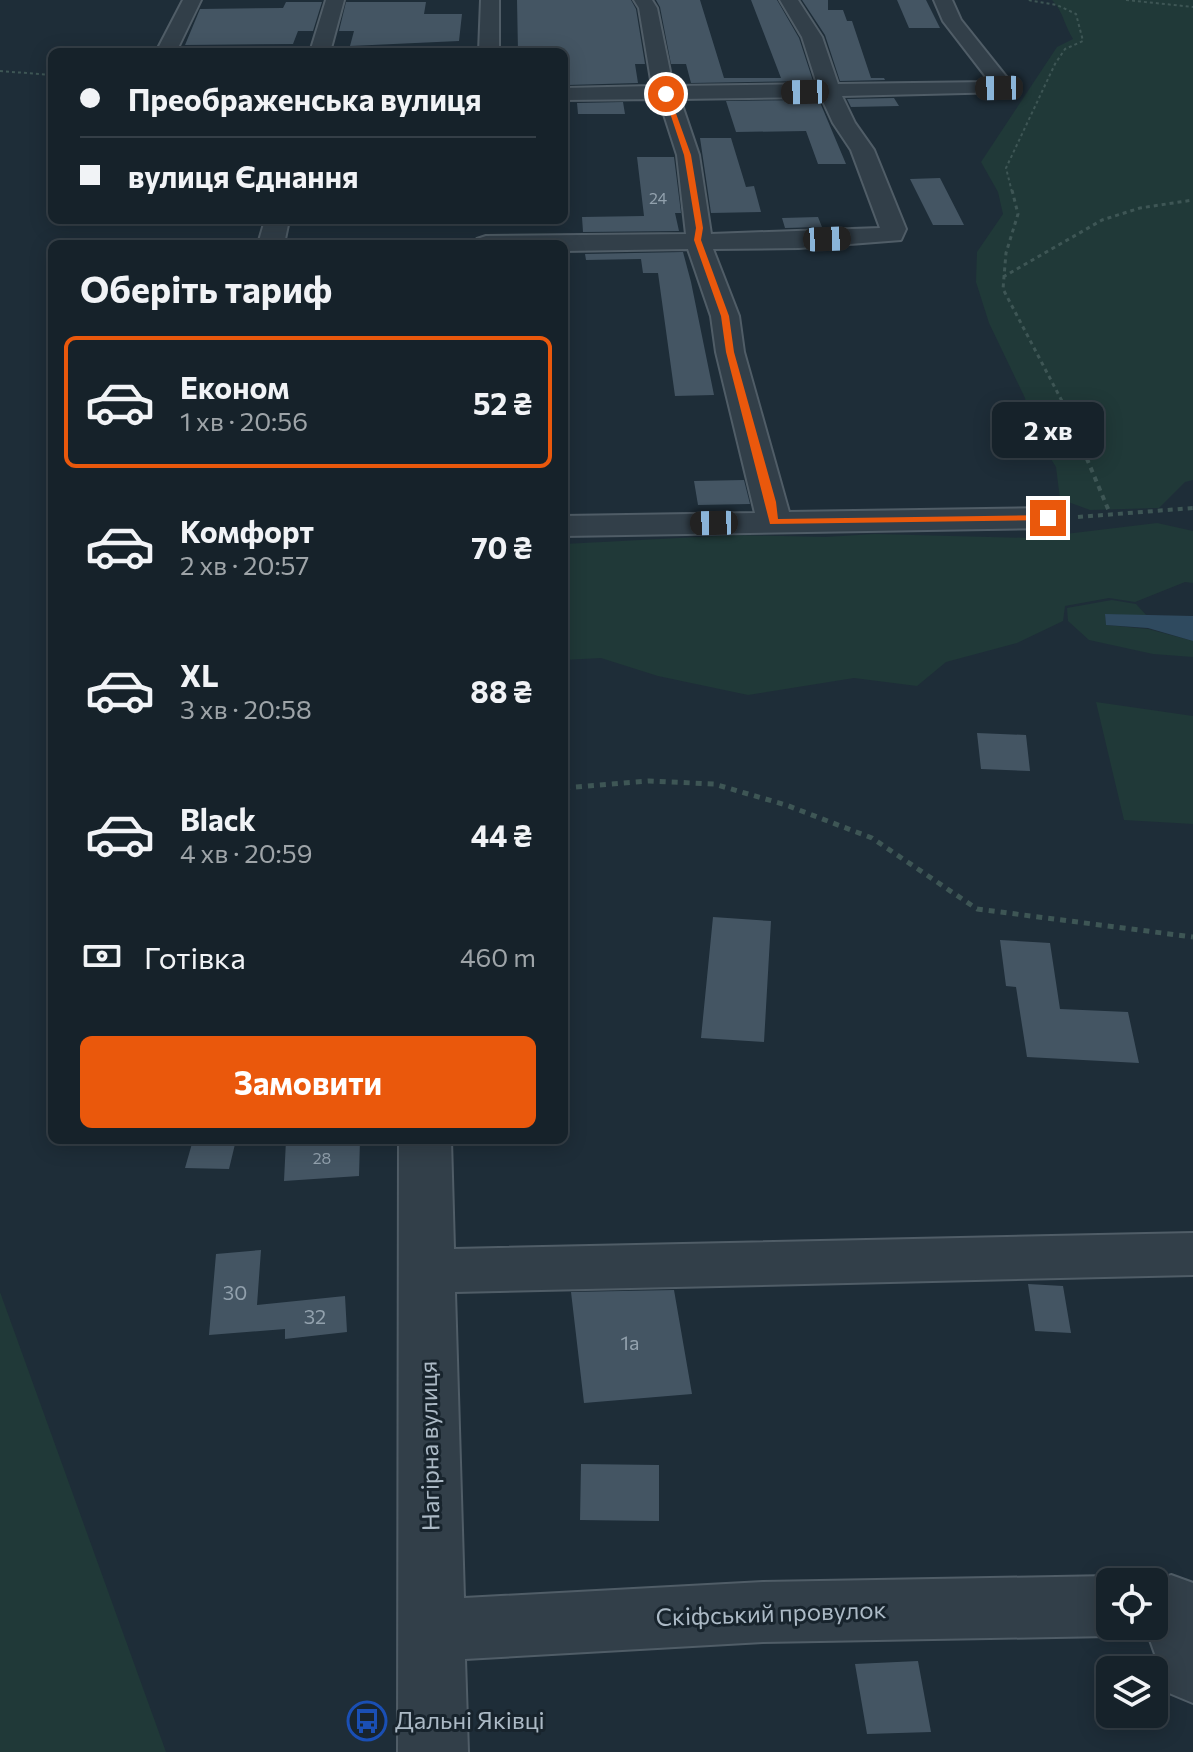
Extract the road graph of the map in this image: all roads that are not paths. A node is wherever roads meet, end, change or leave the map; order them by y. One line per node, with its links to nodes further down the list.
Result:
1 (192, 0): 7 (street)
2 (335, 0): 8 (street)
3 (490, 0): 9 (street)
4 (643, 0): 12 (street)
5 (789, 0): 10 (street)
6 (943, 0): 10 (street)
7 (168, 48)
8 (321, 48)
9 (489, 48)
10 (833, 92): 12 (street); 13 (street)
11 (568, 94): 12 (street)
12 (666, 94): 13 (street)
13 (697, 240): 14 (street); 16 (street)
14 (568, 242)
15 (1048, 518): 16 (street)
16 (773, 522): 17 (street)
17 (568, 526)
18 (425, 1144): 20 (street, Нагірна вулиця)
19 (1193, 1254): 20 (street)
20 (427, 1271): 23 (street, Нагірна вулиця)
21 (1096, 1606): 23 (street, Скіфський провулок)
22 (1168, 1625): 24 (street)
23 (432, 1630): 25 (street, Нагірна вулиця)
24 (1193, 1671)
25 (433, 1752)

